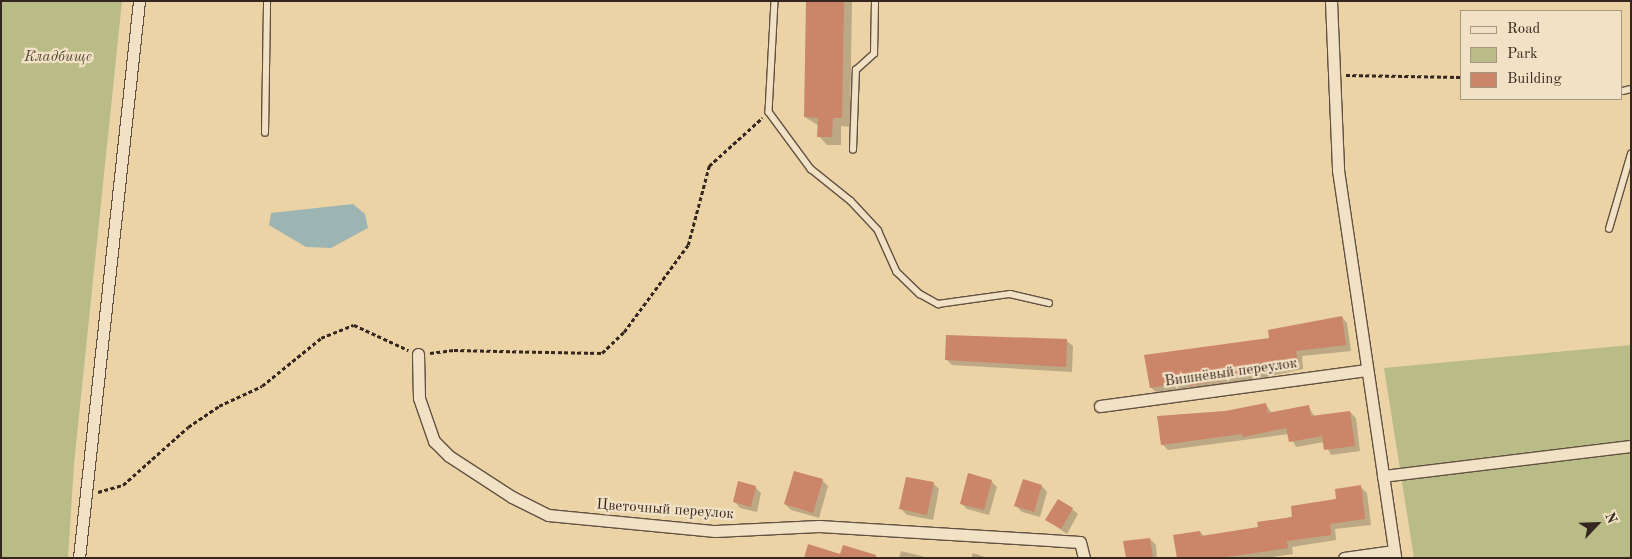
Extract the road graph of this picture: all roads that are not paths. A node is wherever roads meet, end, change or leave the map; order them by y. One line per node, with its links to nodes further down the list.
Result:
1 (139, 1): 19 (street)
2 (267, 1): 8 (lane)
3 (775, 1): 12 (lane)
4 (875, 1): 9 (lane)
5 (1331, 1): 14 (street)
6 (1631, 89): 7 (lane)
7 (1623, 91)
8 (265, 133)
9 (853, 150)
10 (1631, 154): 11 (lane)
11 (1609, 228)
12 (1049, 303)
13 (418, 354): 20 (street, Цветочный переулок)
14 (1367, 370): 15 (street, Вишнёвый переулок); 17 (street)
15 (1100, 406)
16 (1631, 446): 17 (street)
17 (1383, 476): 18 (street)
18 (1394, 554): 21 (street)
19 (79, 558)
20 (1084, 558)
21 (1344, 558)

